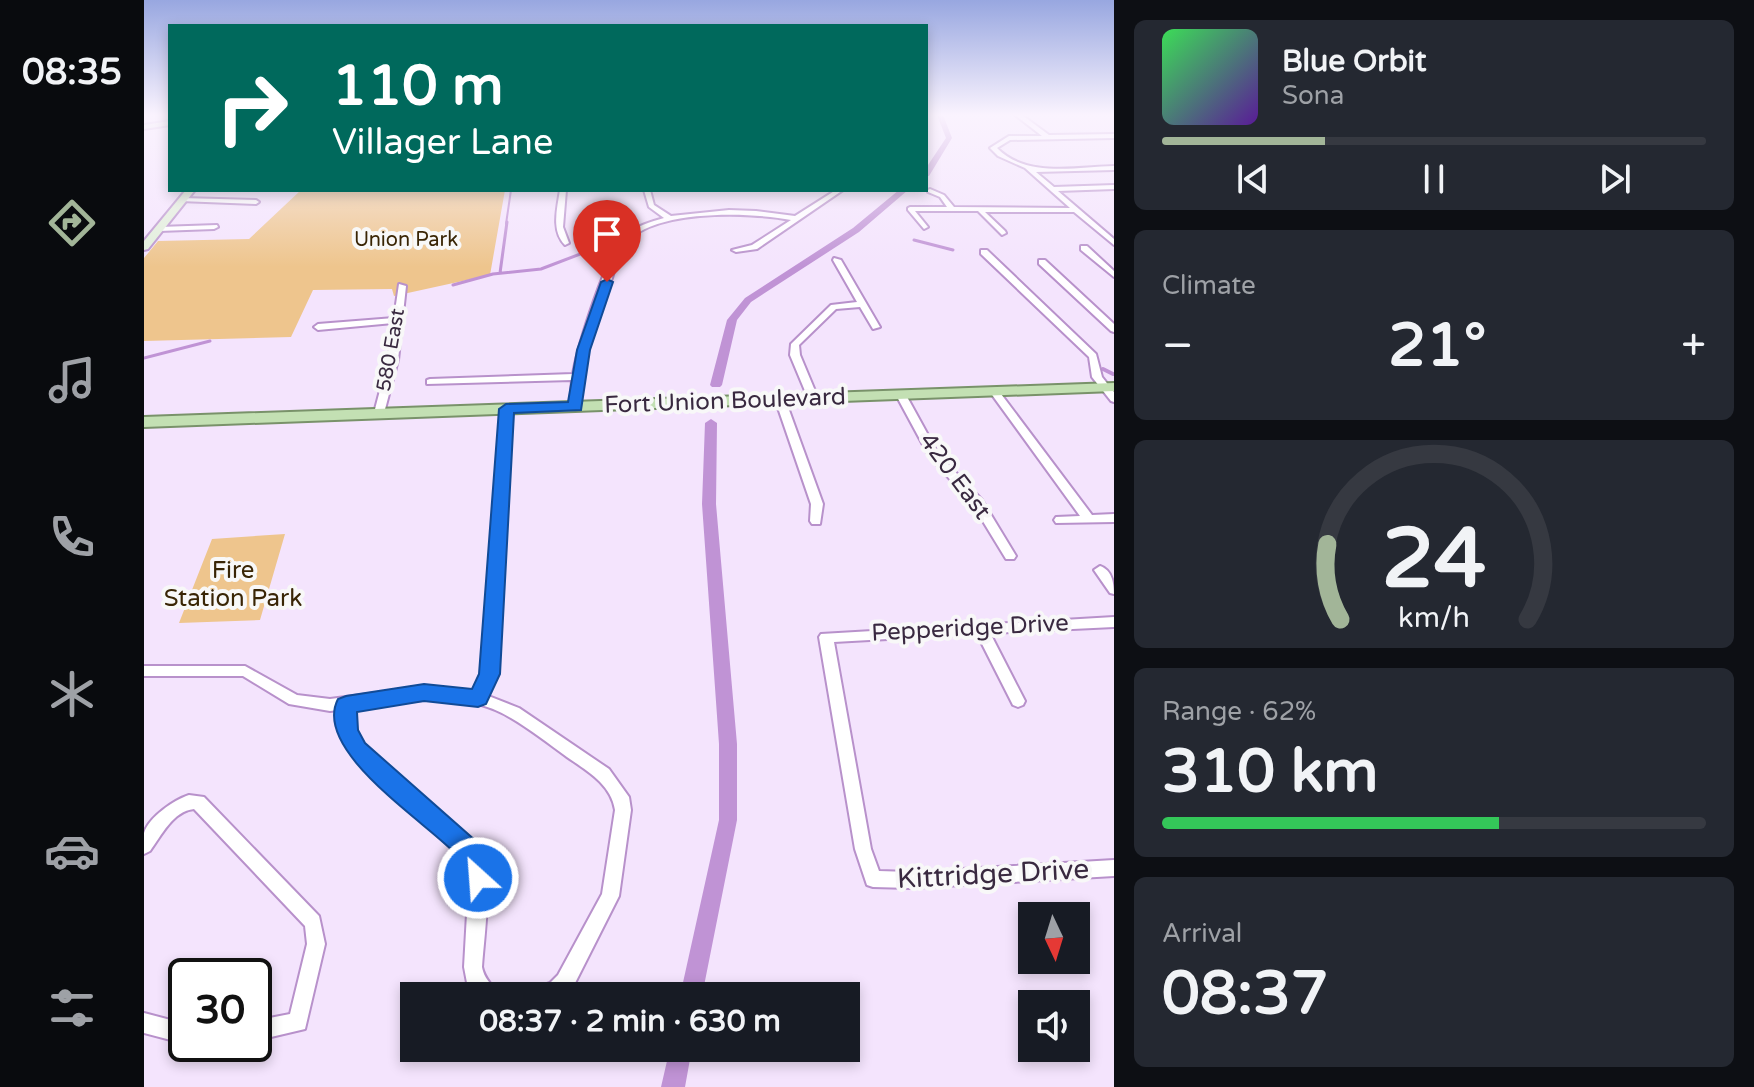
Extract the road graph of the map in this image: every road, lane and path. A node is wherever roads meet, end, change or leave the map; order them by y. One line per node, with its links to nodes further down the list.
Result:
1 (1021, 166): 3 (street)
2 (1114, 168): 3 (street)
3 (1030, 170): 5 (street)
4 (1114, 187): 5 (street)
5 (1052, 189): 15 (street)
6 (930, 191): 14 (street)
7 (189, 192): 12 (street)
8 (563, 192): 26 (street)
9 (648, 192): 18 (street)
10 (837, 192): 19 (street)
11 (264, 193): 13 (street)
12 (182, 200): 13 (street); 24 (street)
13 (256, 202): 17 (street)
14 (952, 209): 16 (street); 23 (street)
15 (1077, 210): 16 (street); 20 (street)
16 (981, 211): 25 (street)
17 (249, 212)
18 (669, 218): 19 (street); 41 (street)
19 (798, 219): 30 (street)
20 (1094, 225): 21 (street); 27 (street)
21 (1114, 225)
22 (214, 227): 24 (street)
23 (924, 227)
24 (159, 229): 28 (street)
25 (1002, 233)
26 (565, 243)
27 (1114, 243)
28 (144, 247)
29 (1084, 248): 34 (street)
30 (736, 250)
31 (984, 252): 43 (street)
32 (837, 260): 36 (street)
33 (1042, 262): 40 (street)
34 (1114, 275)
35 (402, 286): 37 (street, 580 East)
36 (863, 304): 39 (street); 46 (street)
37 (398, 320): 38 (street); 50 (street, 580 East)
38 (318, 327)
39 (876, 327)
40 (1114, 329)
41 (578, 377): 42 (street); 48 (street)
42 (430, 382)
43 (1111, 391): 44 (main road, Fort Union Boulevard)
44 (995, 392): 45 (main road, Fort Union Boulevard); 53 (street)
45 (901, 395): 46 (main road, Fort Union Boulevard); 56 (street, 420 East)
46 (813, 398): 47 (main road, Fort Union Boulevard)
47 (780, 399): 48 (main road, Fort Union Boulevard); 55 (street)
48 (575, 406): 49 (main road, Fort Union Boulevard)
49 (506, 409): 50 (main road, Fort Union Boulevard); 62 (street)
50 (379, 413): 51 (main road, Fort Union Boulevard)
51 (144, 422)
52 (1114, 518): 53 (street)
53 (1089, 519): 54 (street)
54 (1060, 520)
55 (816, 521)
56 (1010, 556)
57 (1100, 570): 58 (street)
58 (1114, 590)
59 (1114, 622): 60 (street, Pepperidge Drive)
60 (981, 628): 63 (street); 67 (street, Pepperidge Drive)
61 (144, 671): 64 (street)
62 (478, 698): 64 (street); 69 (street)
63 (1018, 701)
64 (346, 705): 68 (street)
65 (144, 846): 71 (street)
66 (1112, 871): 67 (street, Kittridge Drive)
67 (873, 879)
68 (476, 982)
69 (565, 982)
70 (144, 1023): 72 (street)
71 (272, 1027)
72 (168, 1029)

